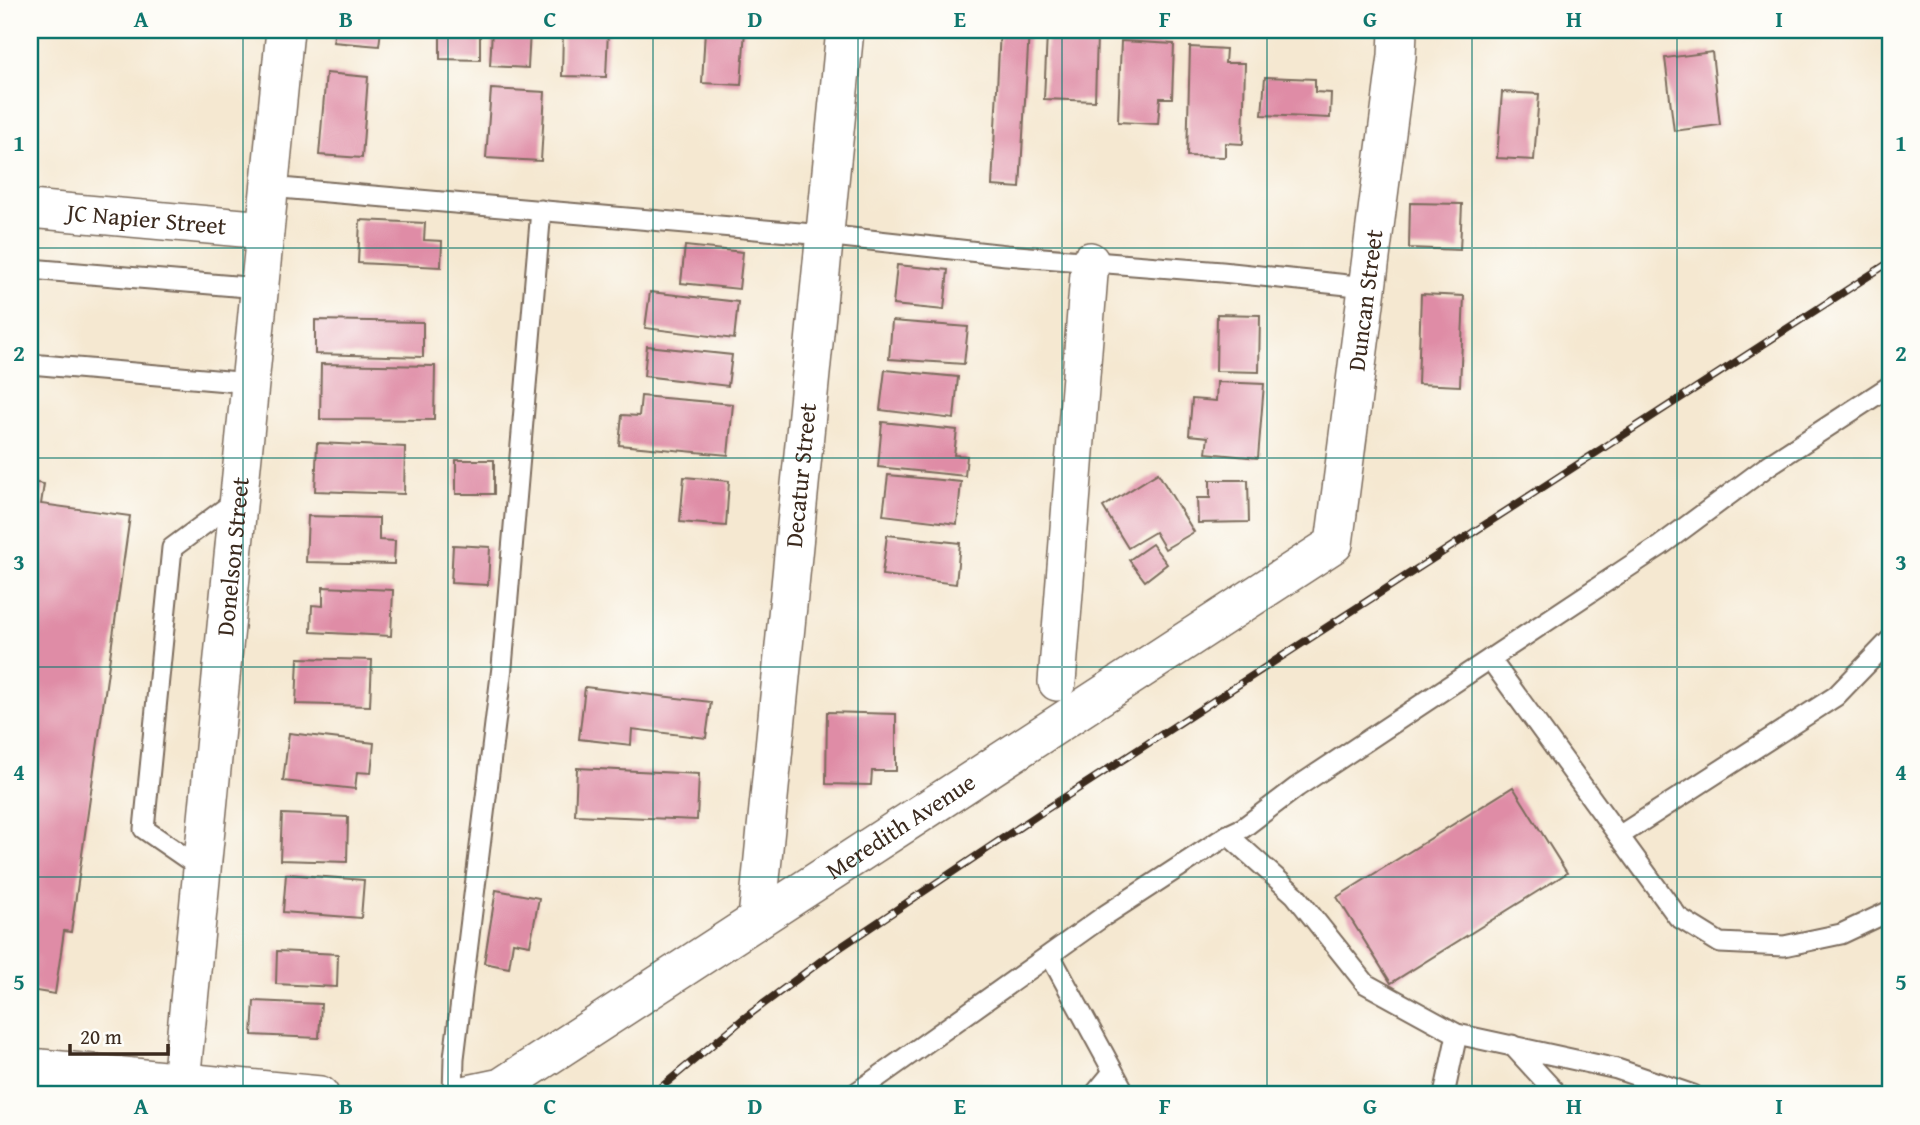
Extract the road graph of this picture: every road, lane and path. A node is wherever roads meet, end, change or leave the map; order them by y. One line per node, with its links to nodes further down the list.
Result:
1 (285, 30): 4 (street, Donelson Street)
2 (845, 30): 8 (street, Decatur Street)
3 (1398, 43): 11 (street, Duncan Street)
4 (270, 187): 6 (lane); 7 (street, Donelson Street)
5 (30, 209): 7 (street, JC Napier Street)
6 (541, 210): 8 (lane); 33 (lane)
7 (265, 230): 12 (street, Donelson Street)
8 (824, 235): 9 (lane); 25 (street, Decatur Street)
9 (1090, 261): 11 (lane); 20 (street)
10 (30, 269): 12 (lane)
11 (1367, 287): 17 (street, Duncan Street)
12 (259, 288): 14 (street, Donelson Street)
13 (30, 364): 14 (lane)
14 (250, 383): 16 (street, Donelson Street)
15 (1890, 386): 19 (lane)
16 (239, 499): 23 (street, Donelson Street); 23 (lane)
17 (1334, 544): 25 (street, Meredith Avenue)
18 (1890, 640): 22 (lane)
19 (1490, 659): 21 (lane); 22 (lane)
20 (1058, 681)
21 (1228, 835): 26 (lane); 27 (lane)
22 (1619, 836): 24 (lane)
23 (202, 869): 31 (street, Donelson Street)
24 (1890, 911)
25 (757, 919): 34 (street, Meredith Avenue)
26 (1050, 955): 30 (lane); 35 (lane)
27 (1457, 1034): 28 (lane); 38 (lane)
28 (1512, 1045): 39 (lane); 40 (lane)
29 (30, 1067): 31 (street)
30 (1113, 1072): 36 (lane); 37 (lane)
31 (181, 1089): 32 (street)
32 (320, 1095)
33 (453, 1095)
34 (463, 1095)
35 (853, 1095)
36 (1094, 1095)
37 (1126, 1095)
38 (1444, 1095)
39 (1558, 1095)
40 (1693, 1095)

